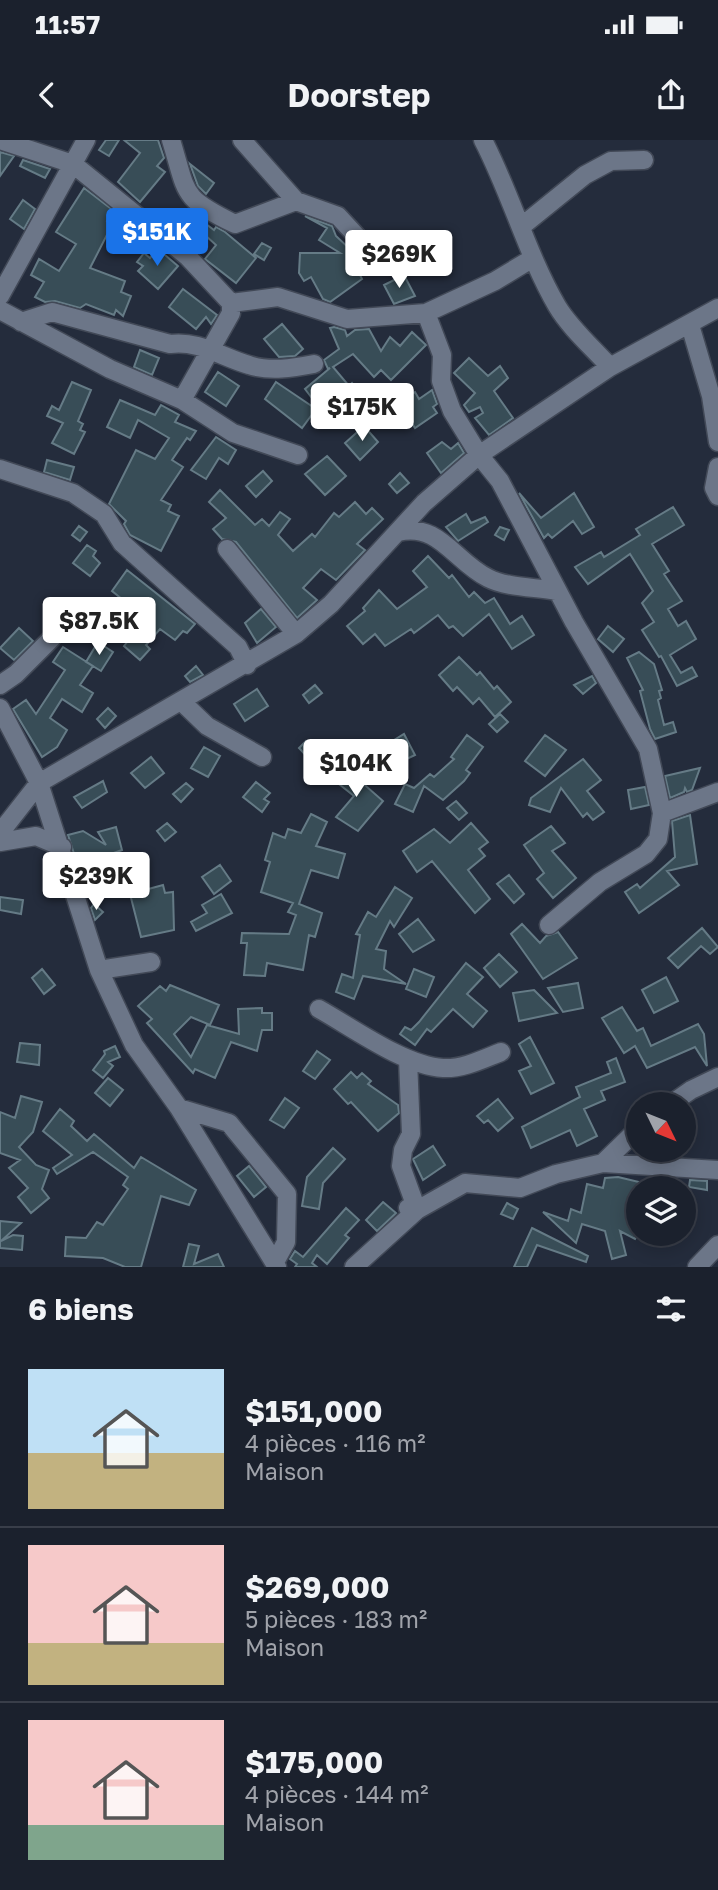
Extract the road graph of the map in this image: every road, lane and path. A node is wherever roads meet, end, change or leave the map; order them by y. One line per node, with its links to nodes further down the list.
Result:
1 (0, 140): 7 (street)
2 (86, 140): 7 (street)
3 (171, 140): 8 (street)
4 (242, 140): 8 (street)
5 (484, 140): 9 (street)
6 (644, 160): 9 (street)
7 (73, 164): 12 (street); 13 (street)
8 (296, 201): 10 (street)
9 (522, 226): 11 (street)
10 (375, 256)
11 (533, 258): 16 (street); 21 (street)
12 (0, 296)
13 (231, 303): 16 (street); 19 (street)
14 (718, 308): 18 (street)
15 (0, 310): 17 (street)
16 (426, 313): 25 (street)
17 (21, 322): 19 (street); 22 (street)
18 (690, 325): 21 (street); 23 (street)
19 (211, 350): 20 (street); 22 (street)
20 (314, 363)
21 (610, 367): 25 (street)
22 (183, 400): 24 (street)
23 (718, 442)
24 (298, 455)
25 (479, 455): 29 (street); 31 (street)
26 (718, 467): 28 (street)
27 (0, 469): 34 (street)
28 (718, 496)
29 (398, 533): 31 (street); 32 (street)
30 (227, 548): 32 (street)
31 (558, 591): 41 (street)
32 (296, 634): 34 (street)
33 (52, 638): 35 (street)
34 (247, 665): 36 (street)
35 (0, 685)
36 (182, 702): 38 (street); 39 (street)
37 (0, 708): 39 (street)
38 (262, 757)
39 (40, 783): 42 (street); 44 (street)
40 (718, 792): 41 (street)
41 (662, 813): 45 (street)
42 (0, 833)
43 (0, 842): 44 (street)
44 (62, 847): 47 (street)
45 (550, 925)
46 (151, 962): 47 (street)
47 (99, 971): 53 (street)
48 (319, 1009): 50 (street)
49 (501, 1052): 50 (street)
50 (408, 1059): 57 (street)
51 (718, 1077): 52 (street)
52 (688, 1092)
53 (179, 1108): 59 (street); 59 (street)
54 (626, 1141): 55 (street)
55 (603, 1163): 56 (street); 57 (street)
56 (718, 1170)
57 (413, 1209): 60 (street)
58 (718, 1245): 61 (street)
59 (276, 1265)
60 (354, 1267)
61 (697, 1267)

